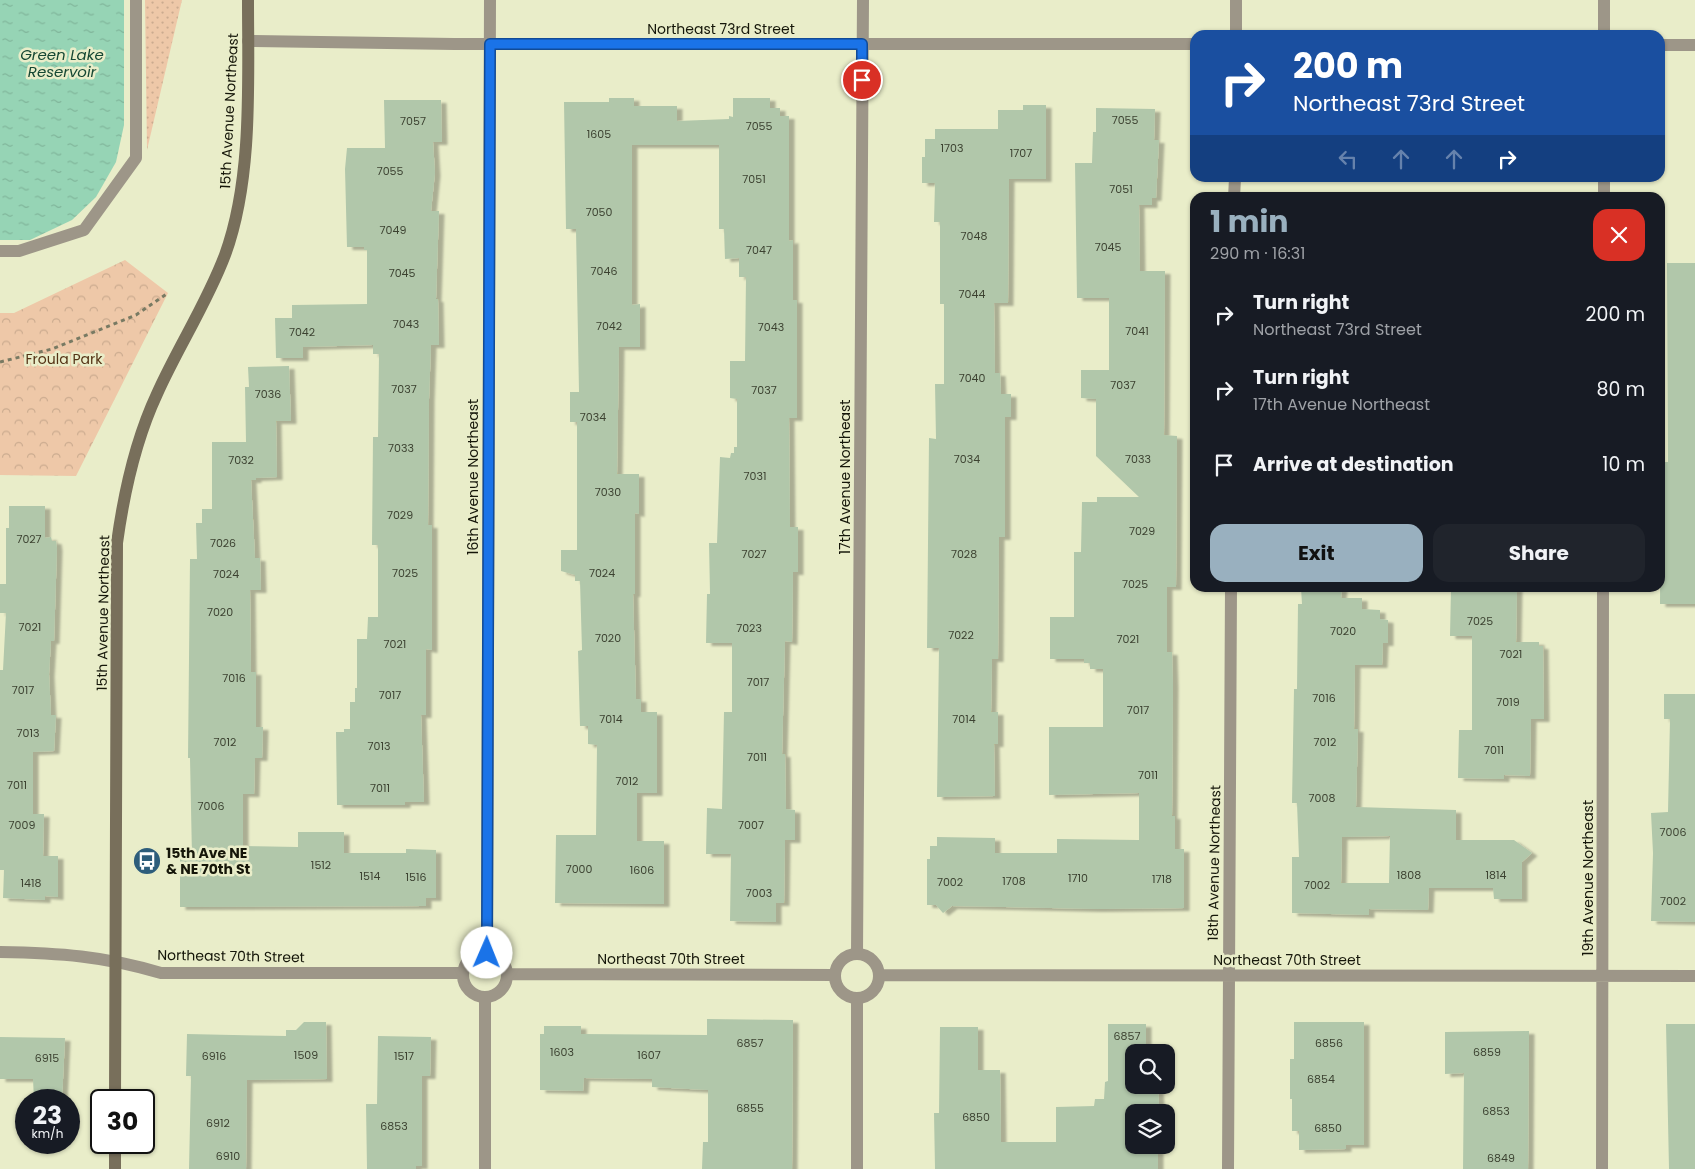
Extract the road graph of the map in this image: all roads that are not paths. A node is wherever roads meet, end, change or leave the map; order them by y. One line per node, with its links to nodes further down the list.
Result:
1 (136, 0): 15 (street)
2 (248, 0): 9 (main road, 15th Avenue Northeast)
3 (490, 0): 10 (street, 16th Avenue Northeast)
4 (863, 0): 11 (street, 17th Avenue Northeast)
5 (1236, 0): 7 (street)
6 (1604, 0): 8 (street)
7 (1236, 30)
8 (1604, 30)
9 (248, 41): 10 (street, Northeast 73rd Street); 21 (main road, 15th Avenue Northeast)
10 (490, 44): 11 (street, Northeast 73rd Street); 19 (street, 16th Avenue Northeast)
11 (862, 44): 12 (street, Northeast 73rd Street); 20 (street, 17th Avenue Northeast)
12 (1190, 44)
13 (1665, 45): 14 (street)
14 (1695, 46)
15 (0, 251)
16 (1231, 592): 26 (street, 18th Avenue Northeast)
17 (1604, 592): 27 (street, 19th Avenue Northeast)
18 (0, 952): 21 (street, Northeast 70th Street)
19 (487, 953): 22 (street); 23 (street)
20 (857, 953): 24 (street); 25 (street)
21 (116, 960): 22 (street, Northeast 70th Street); 31 (main road, 15th Avenue Northeast)
22 (463, 973): 29 (street)
23 (507, 974): 24 (street, Northeast 70th Street); 29 (street)
24 (834, 975): 30 (street)
25 (879, 975): 26 (street, Northeast 70th Street); 30 (street)
26 (1228, 975): 27 (street, Northeast 70th Street); 36 (street, 18th Avenue Northeast)
27 (1603, 976): 28 (street, Northeast 70th Street); 37 (street, 19th Avenue Northeast)
28 (1695, 976)
29 (485, 997): 34 (street)
30 (857, 998): 35 (street)
31 (115, 1089)
32 (115, 1154): 33 (main road)
33 (115, 1169)
34 (485, 1169)
35 (856, 1169)
36 (1228, 1169)
37 (1602, 1169)

